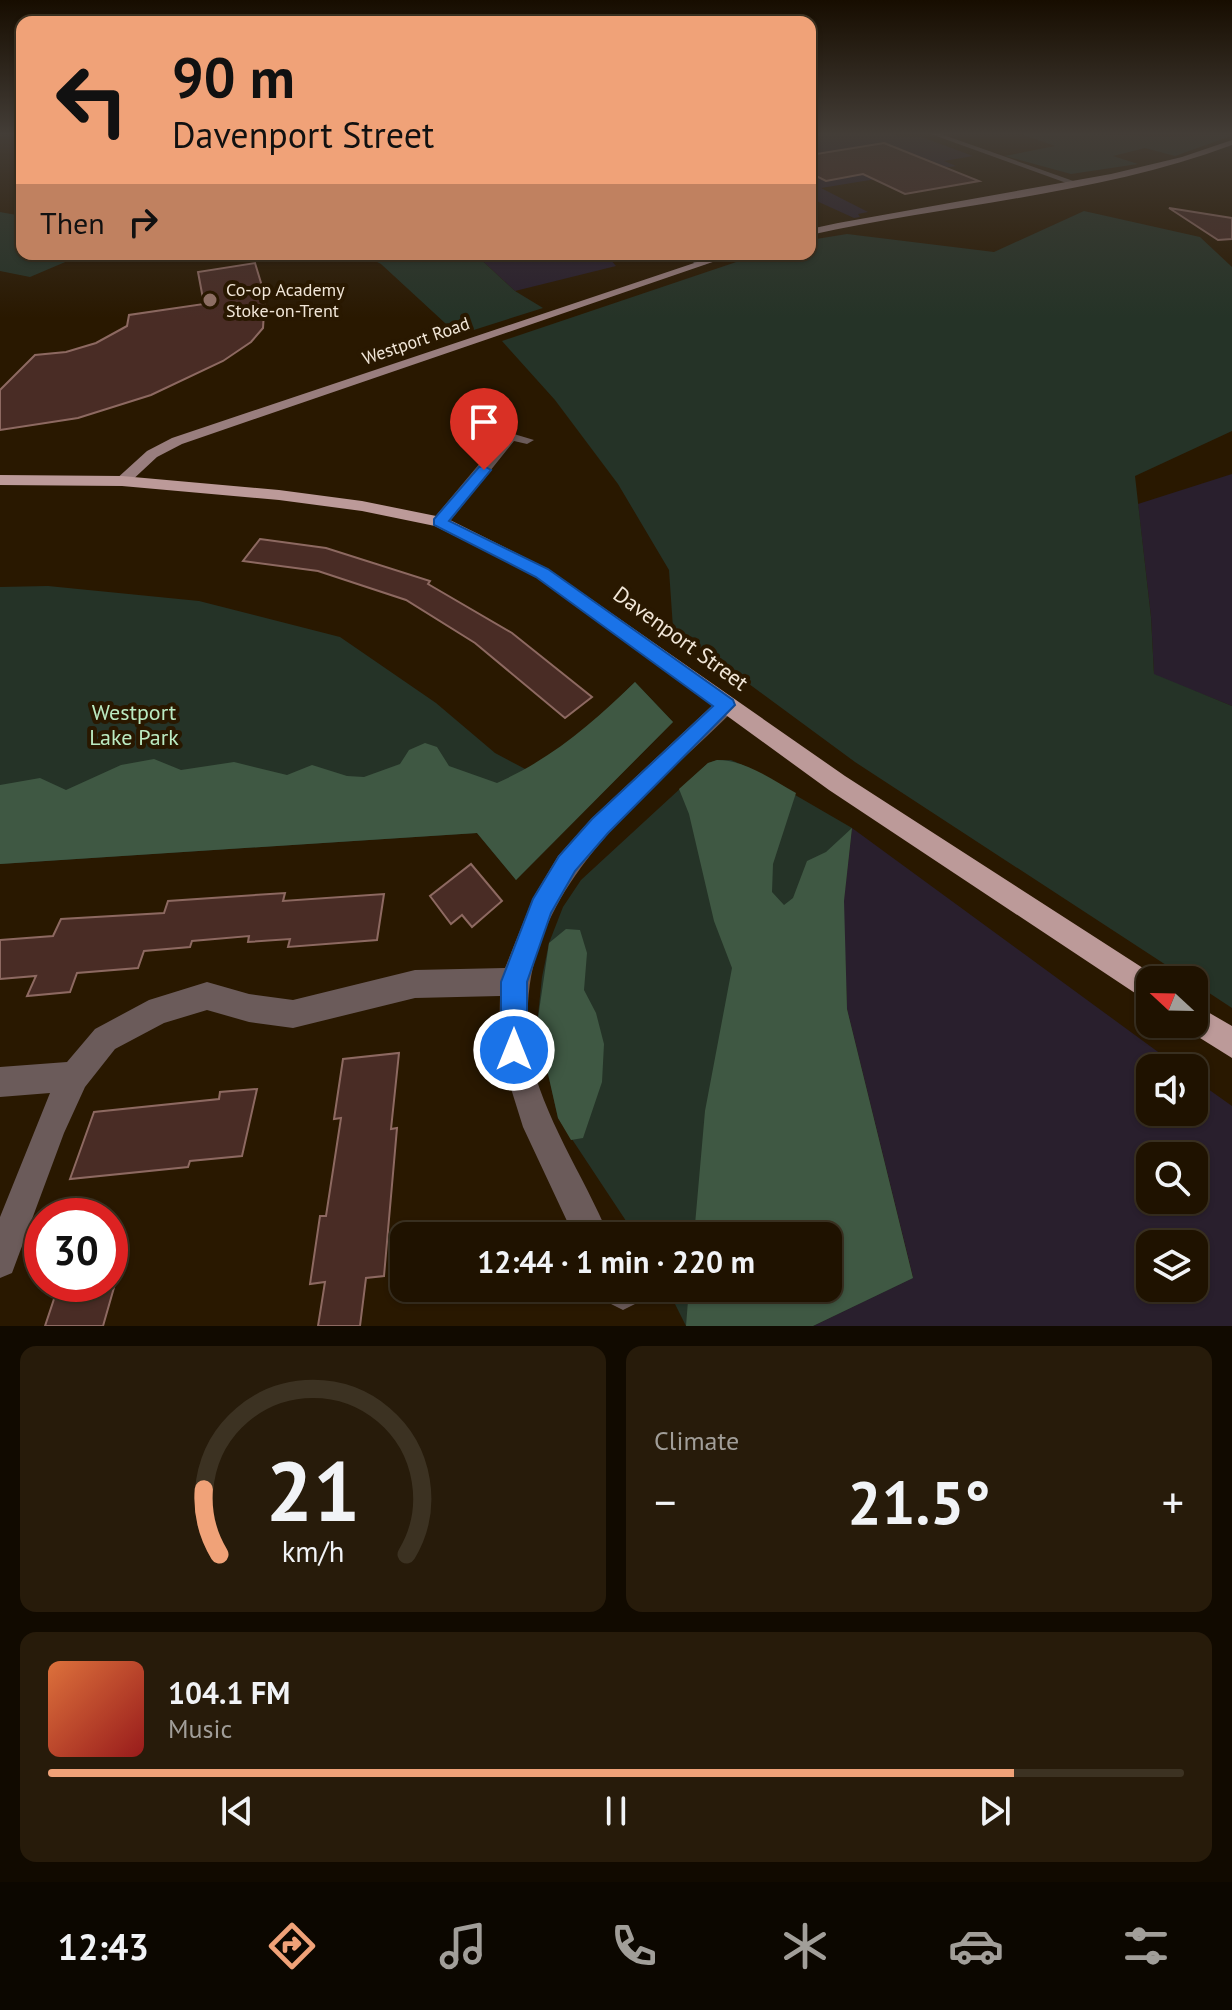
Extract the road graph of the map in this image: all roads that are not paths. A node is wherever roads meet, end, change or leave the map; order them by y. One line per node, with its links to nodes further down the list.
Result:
1 (1006, 195): 2 (street)
2 (816, 231)
3 (697, 260): 5 (street)
4 (713, 260): 5 (street, Westport Road)
5 (701, 264): 10 (street, Westport Road)
6 (491, 431): 7 (street)
7 (510, 436): 8 (street); 11 (street)
8 (527, 440)
9 (0, 480): 10 (main road, Davenport Street)
10 (122, 481): 11 (main road, Davenport Street)
11 (440, 522): 12 (main road, Davenport Street)
12 (726, 705): 13 (main road, Davenport Street); 14 (street)
13 (1136, 980)
14 (514, 982): 17 (street); 19 (street)
15 (1208, 1027): 16 (main road)
16 (1232, 1043)
17 (74, 1076): 18 (street); 20 (street)
18 (0, 1082)
19 (585, 1222)
20 (0, 1261)

